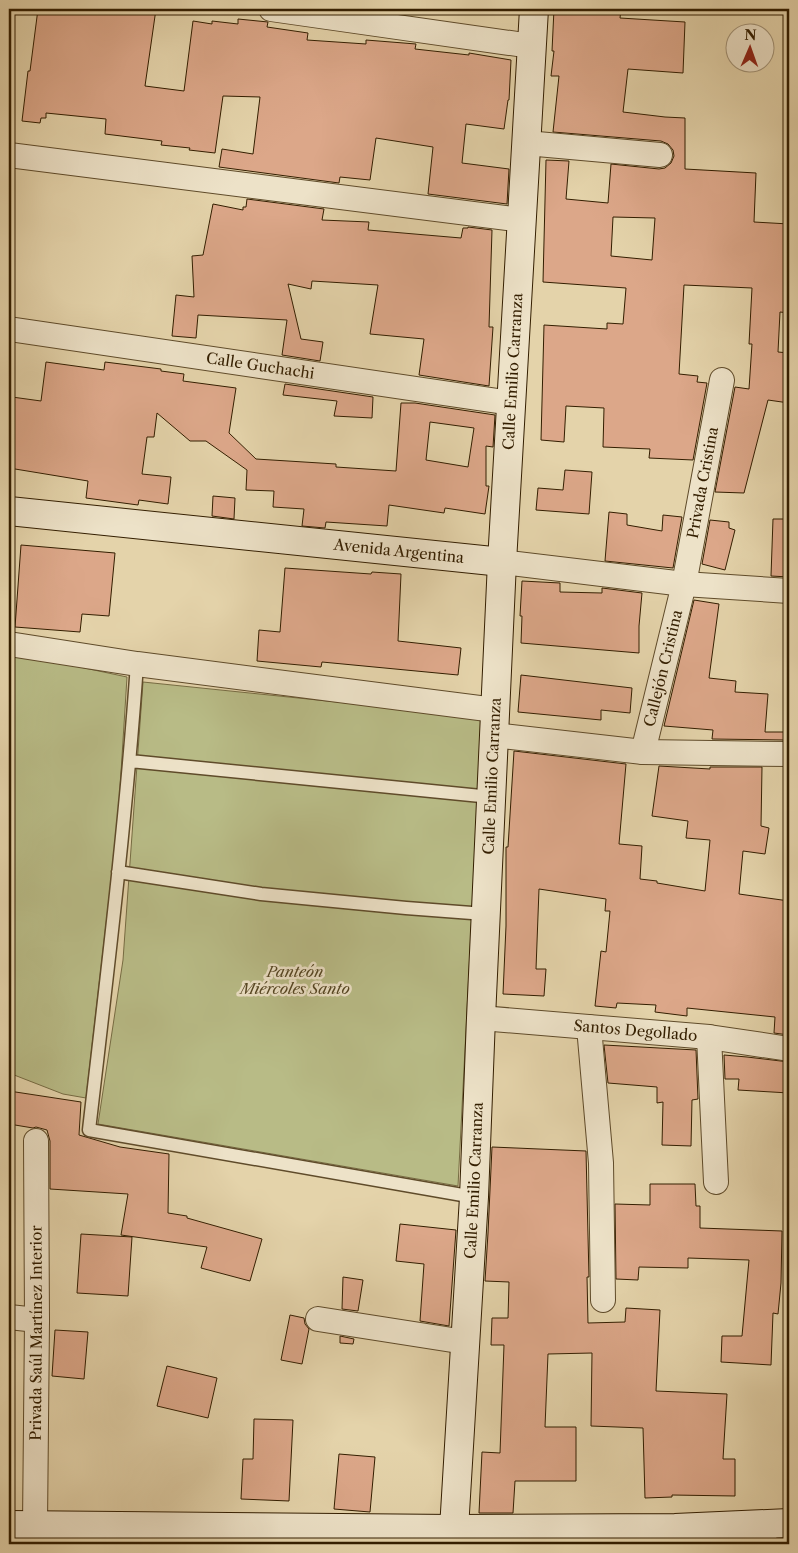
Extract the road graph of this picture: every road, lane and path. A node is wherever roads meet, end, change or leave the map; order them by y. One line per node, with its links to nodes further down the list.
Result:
1 (271, 9): 3 (street)
2 (534, 9): 3 (street, Calle Emilio Carranza)
3 (531, 46): 4 (street, Calle Emilio Carranza)
4 (526, 143): 6 (street); 7 (street, Calle Emilio Carranza)
5 (9, 155): 7 (street)
6 (660, 155)
7 (522, 220): 10 (street, Calle Emilio Carranza)
8 (9, 329): 10 (street, Calle Guchachi)
9 (722, 380): 13 (street, Privada Cristina)
10 (511, 402): 12 (street, Calle Emilio Carranza)
11 (9, 511): 12 (street, Avenida Argentina)
12 (502, 562): 13 (street, Avenida Argentina); 17 (street, Calle Emilio Carranza)
13 (684, 584): 14 (street, Avenida Argentina); 18 (street, Callejón Cristina)
14 (789, 591)
15 (9, 644): 16 (street)
16 (137, 664): 17 (street); 20 (lane)
17 (495, 722): 18 (street); 21 (street, Calle Emilio Carranza)
18 (643, 752): 19 (street)
19 (789, 754)
20 (130, 761): 21 (lane); 22 (lane)
21 (491, 797): 23 (street, Calle Emilio Carranza)
22 (118, 872): 23 (lane); 30 (lane)
23 (485, 914): 24 (street, Calle Emilio Carranza)
24 (481, 1018): 25 (street, Santos Degollado); 30 (street, Calle Emilio Carranza)
25 (589, 1027): 26 (street, Santos Degollado); 31 (street)
26 (709, 1037): 27 (street, Santos Degollado); 29 (street)
27 (789, 1049)
28 (36, 1141): 33 (street, Privada Saúl Martínez Interior)
29 (716, 1182)
30 (474, 1197): 35 (street, Calle Emilio Carranza)
31 (603, 1300)
32 (9, 1317): 33 (street)
33 (37, 1320): 36 (street, Privada Saúl Martínez Interior)
34 (318, 1320): 35 (street)
35 (466, 1342): 38 (street, Calle Emilio Carranza)
36 (22, 1525): 38 (street)
37 (773, 1530): 39 (street)
38 (454, 1536): 39 (street)
39 (674, 1536)

